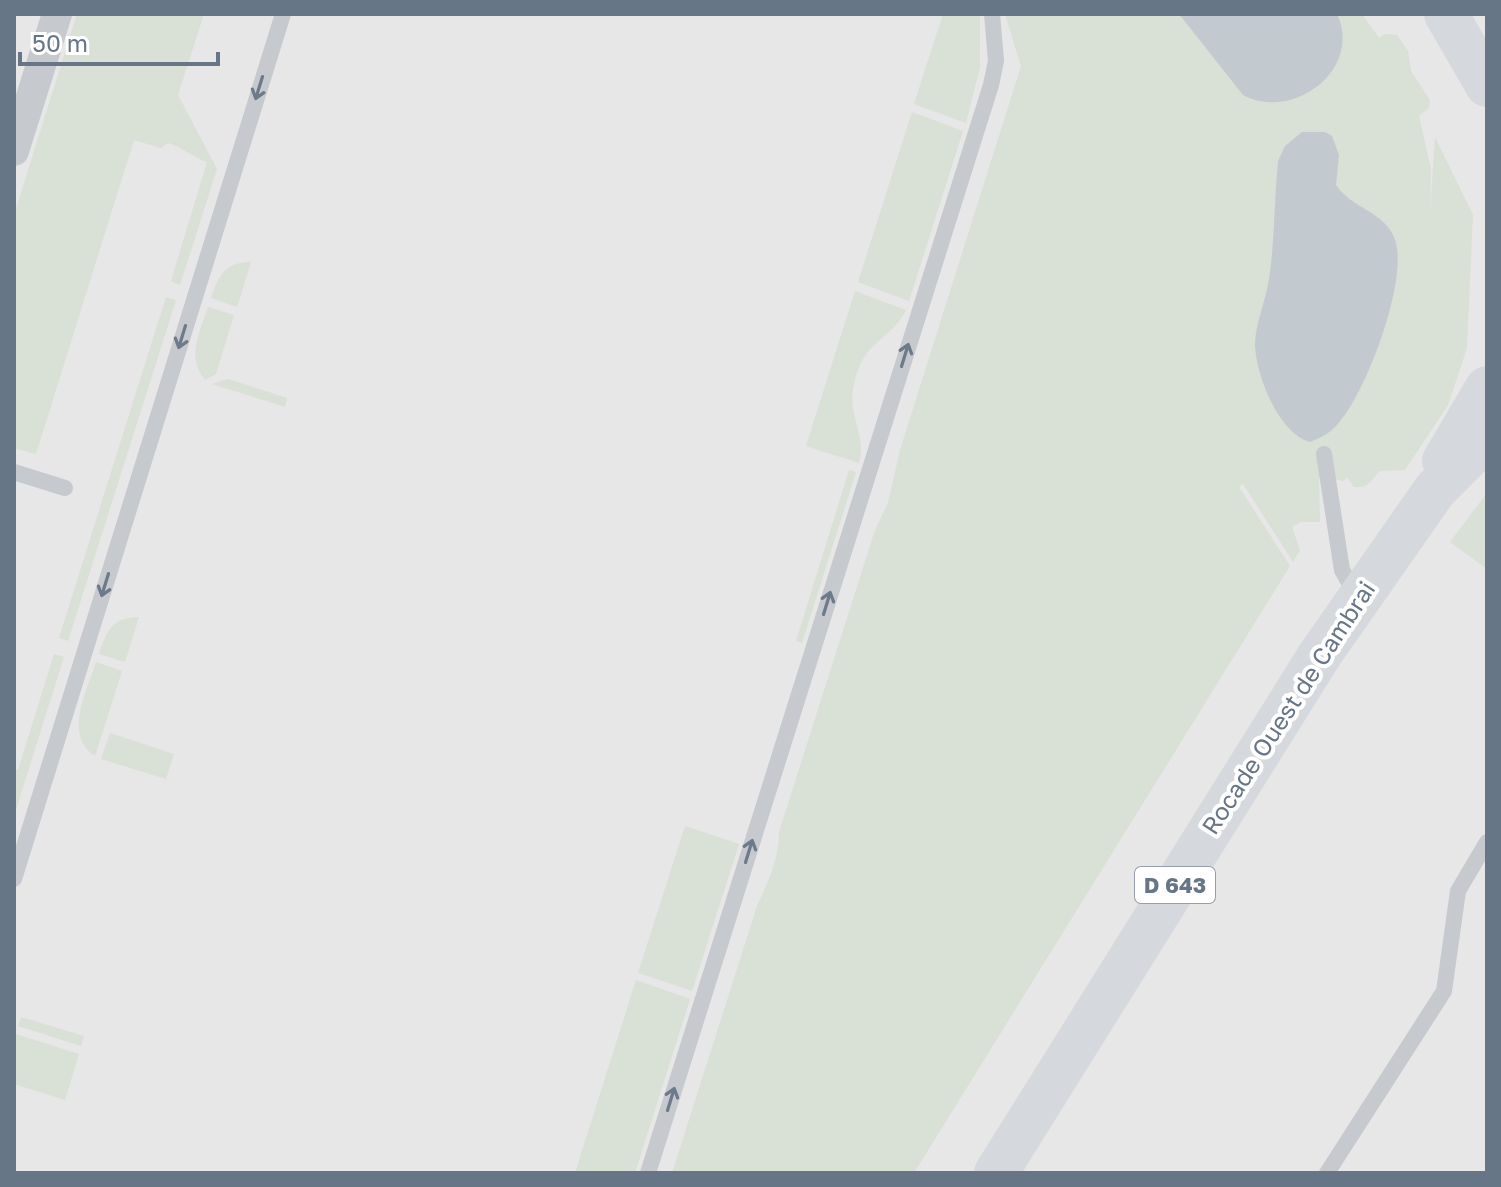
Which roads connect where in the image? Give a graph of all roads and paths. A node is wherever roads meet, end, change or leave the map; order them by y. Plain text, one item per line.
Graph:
1 (57, 14) edge
2 (283, 14) edge
3 (992, 14) edge
4 (1446, 14) edge
5 (1482, 14) edge
6 (1487, 20) edge
7 (1487, 85) edge
8 (14, 151) edge
9 (1487, 388) edge
10 (1487, 438) edge
11 (1324, 454) dead end
12 (14, 472) edge
13 (65, 488) dead end
14 (1435, 490) junction
15 (1358, 600) junction
16 (1487, 842) edge
17 (14, 879) edge
18 (648, 1173) edge
19 (996, 1173) edge
20 (1327, 1173) edge

1 - 8 street
2 -> 17 lane
18 -> 3 lane
4 - 7 main road
5 - 6 main road
9 - 14 main road, Rocade Ouest de Cambrai / D 643
10 - 14 main road, Rocade Ouest de Cambrai / D 643
11 - 15 lane
12 - 13 lane
14 - 15 main road, Rocade Ouest de Cambrai / D 643
15 - 19 main road, Rocade Ouest de Cambrai / D 643
16 - 20 lane

